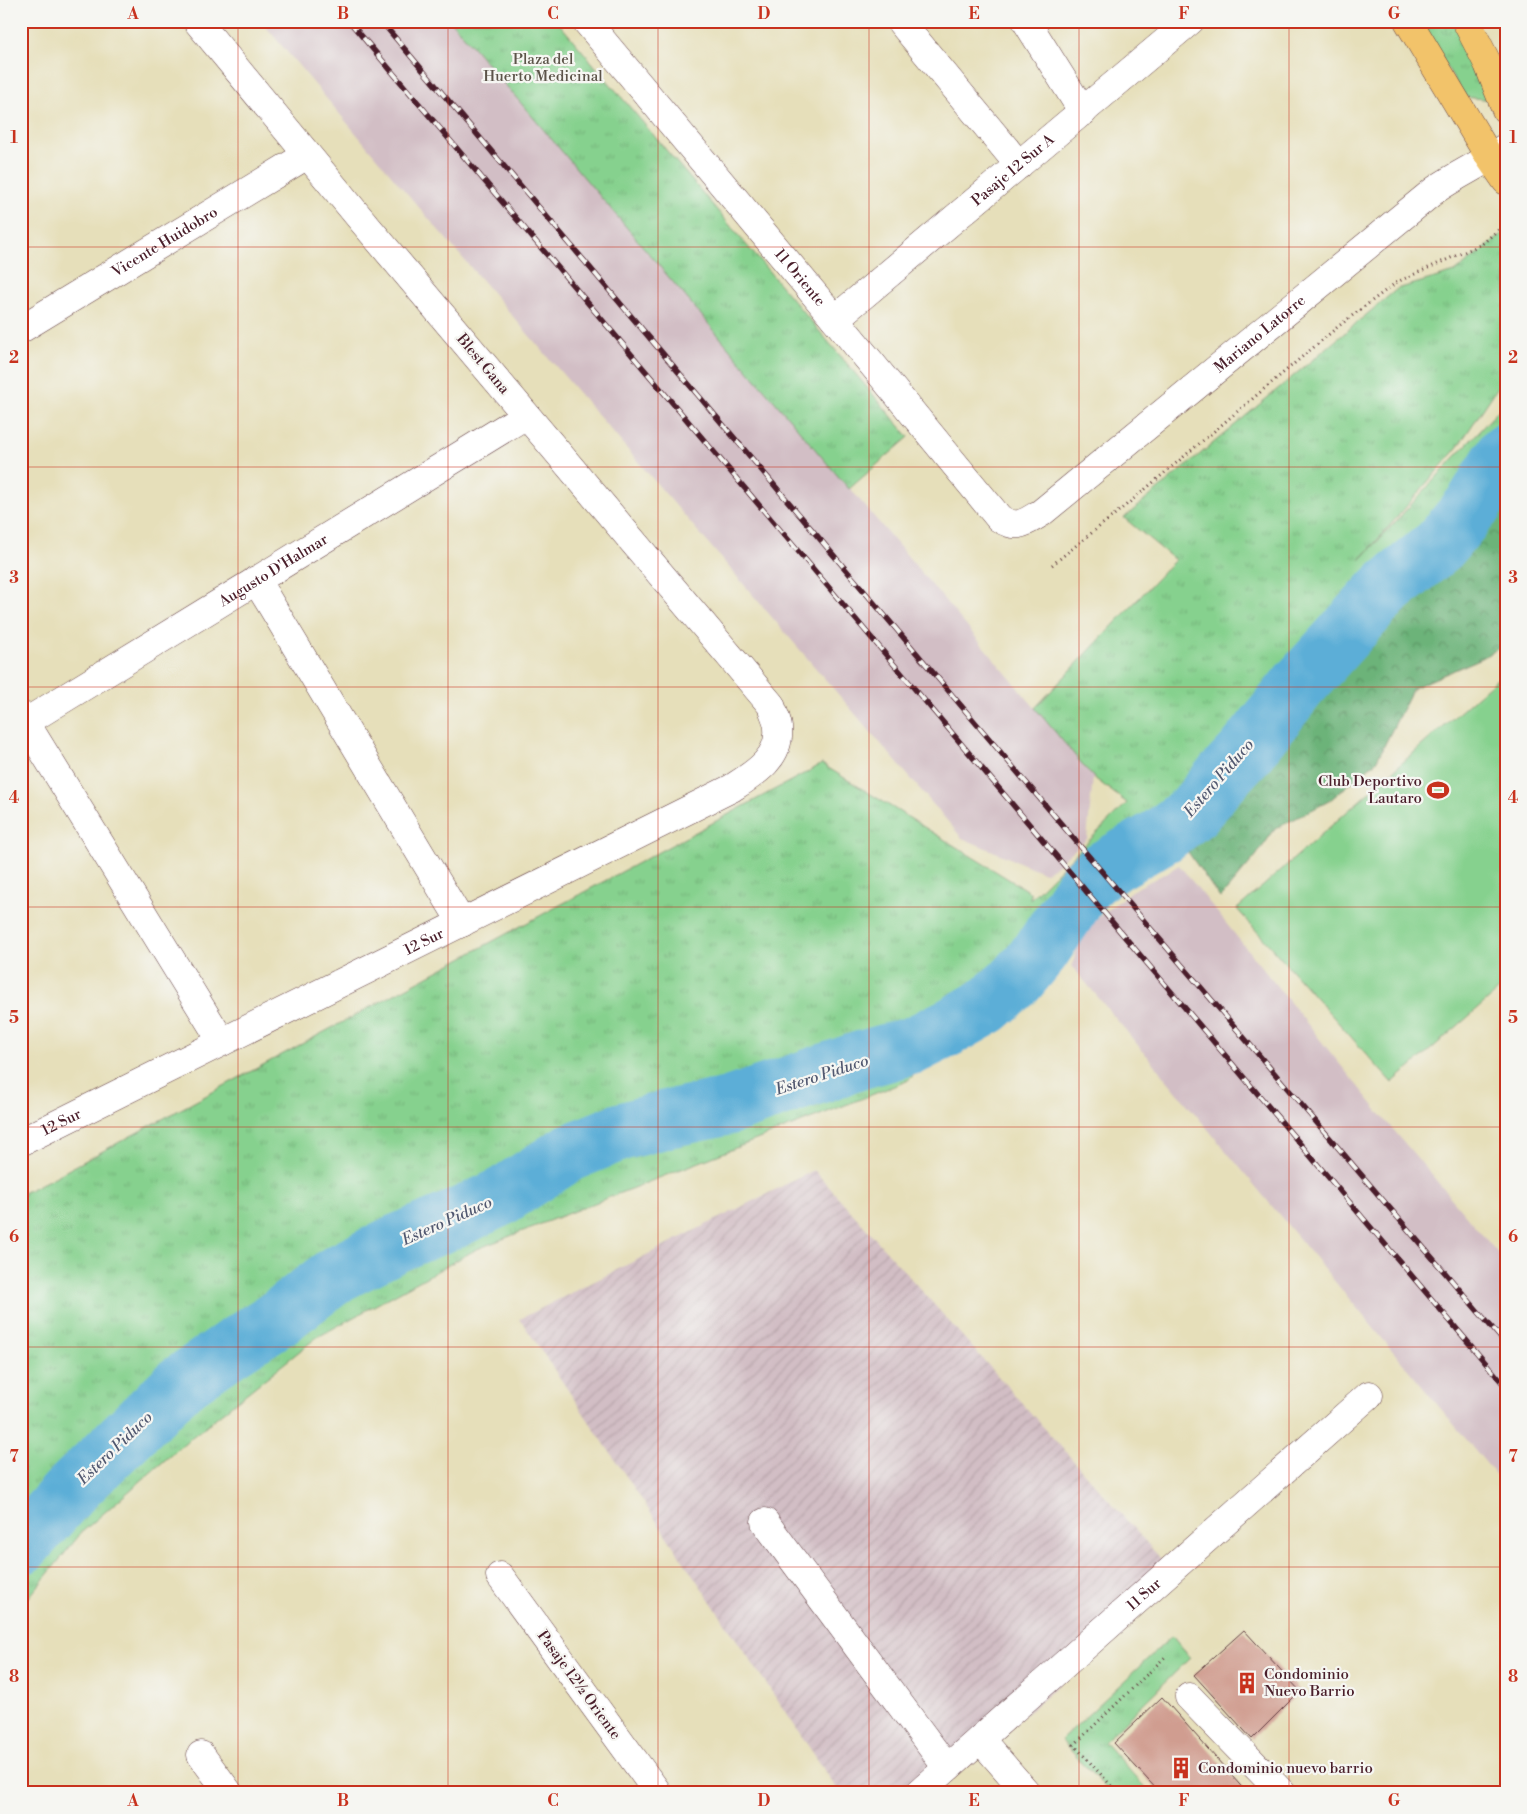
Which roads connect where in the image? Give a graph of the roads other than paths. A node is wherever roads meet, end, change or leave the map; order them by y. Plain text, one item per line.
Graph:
1 (197, 21) edge
2 (586, 21) edge
3 (900, 21) edge
4 (1026, 21) edge
5 (1190, 21) edge
6 (1408, 21) edge
7 (1466, 21) edge
8 (1506, 110) edge
9 (1083, 112) junction
10 (1498, 152) edge
11 (307, 155) junction
12 (1019, 165) junction
13 (1506, 180) edge
14 (836, 319) junction
15 (21, 329) edge
16 (526, 415) junction
17 (1017, 525) joint
18 (256, 580) junction
19 (771, 705) joint
20 (23, 721) edge
21 (462, 922) junction
22 (222, 1042) junction
23 (21, 1142) edge
24 (1369, 1395) dead end
25 (765, 1522) dead end
26 (500, 1576) dead end
27 (1190, 1697) dead end
28 (980, 1739) junction
29 (202, 1755) dead end
30 (947, 1768) junction
31 (229, 1793) edge
32 (658, 1793) edge
33 (919, 1793) edge
34 (1027, 1793) edge
35 (1282, 1793) edge

1 - 11 street, Blest Gana
2 - 14 street, 11 Oriente
3 - 12 street
4 - 9 street
5 - 9 street, Pasaje 12 Sur A
6 - 10 main road
7 - 8 main road
9 - 12 street, Pasaje 12 Sur A
10 - 13 main road
10 - 17 street, Mariano Latorre
11 - 15 street, Vicente Huidobro
11 - 16 street, Blest Gana
12 - 14 street, Pasaje 12 Sur A
14 - 17 street, 11 Oriente
16 - 18 street, Augusto D'Halmar
16 - 19 street, Blest Gana
18 - 20 street, Augusto D'Halmar
18 - 21 street
19 - 21 street, 12 Sur
20 - 22 street
21 - 22 street, 12 Sur
22 - 23 street, 12 Sur
24 - 28 street, 11 Sur
25 - 30 street
26 - 32 street, Pasaje 12½ Oriente
27 - 35 street
28 - 30 street, 11 Sur
28 - 34 street
29 - 31 street
30 - 33 street, 11 Sur

